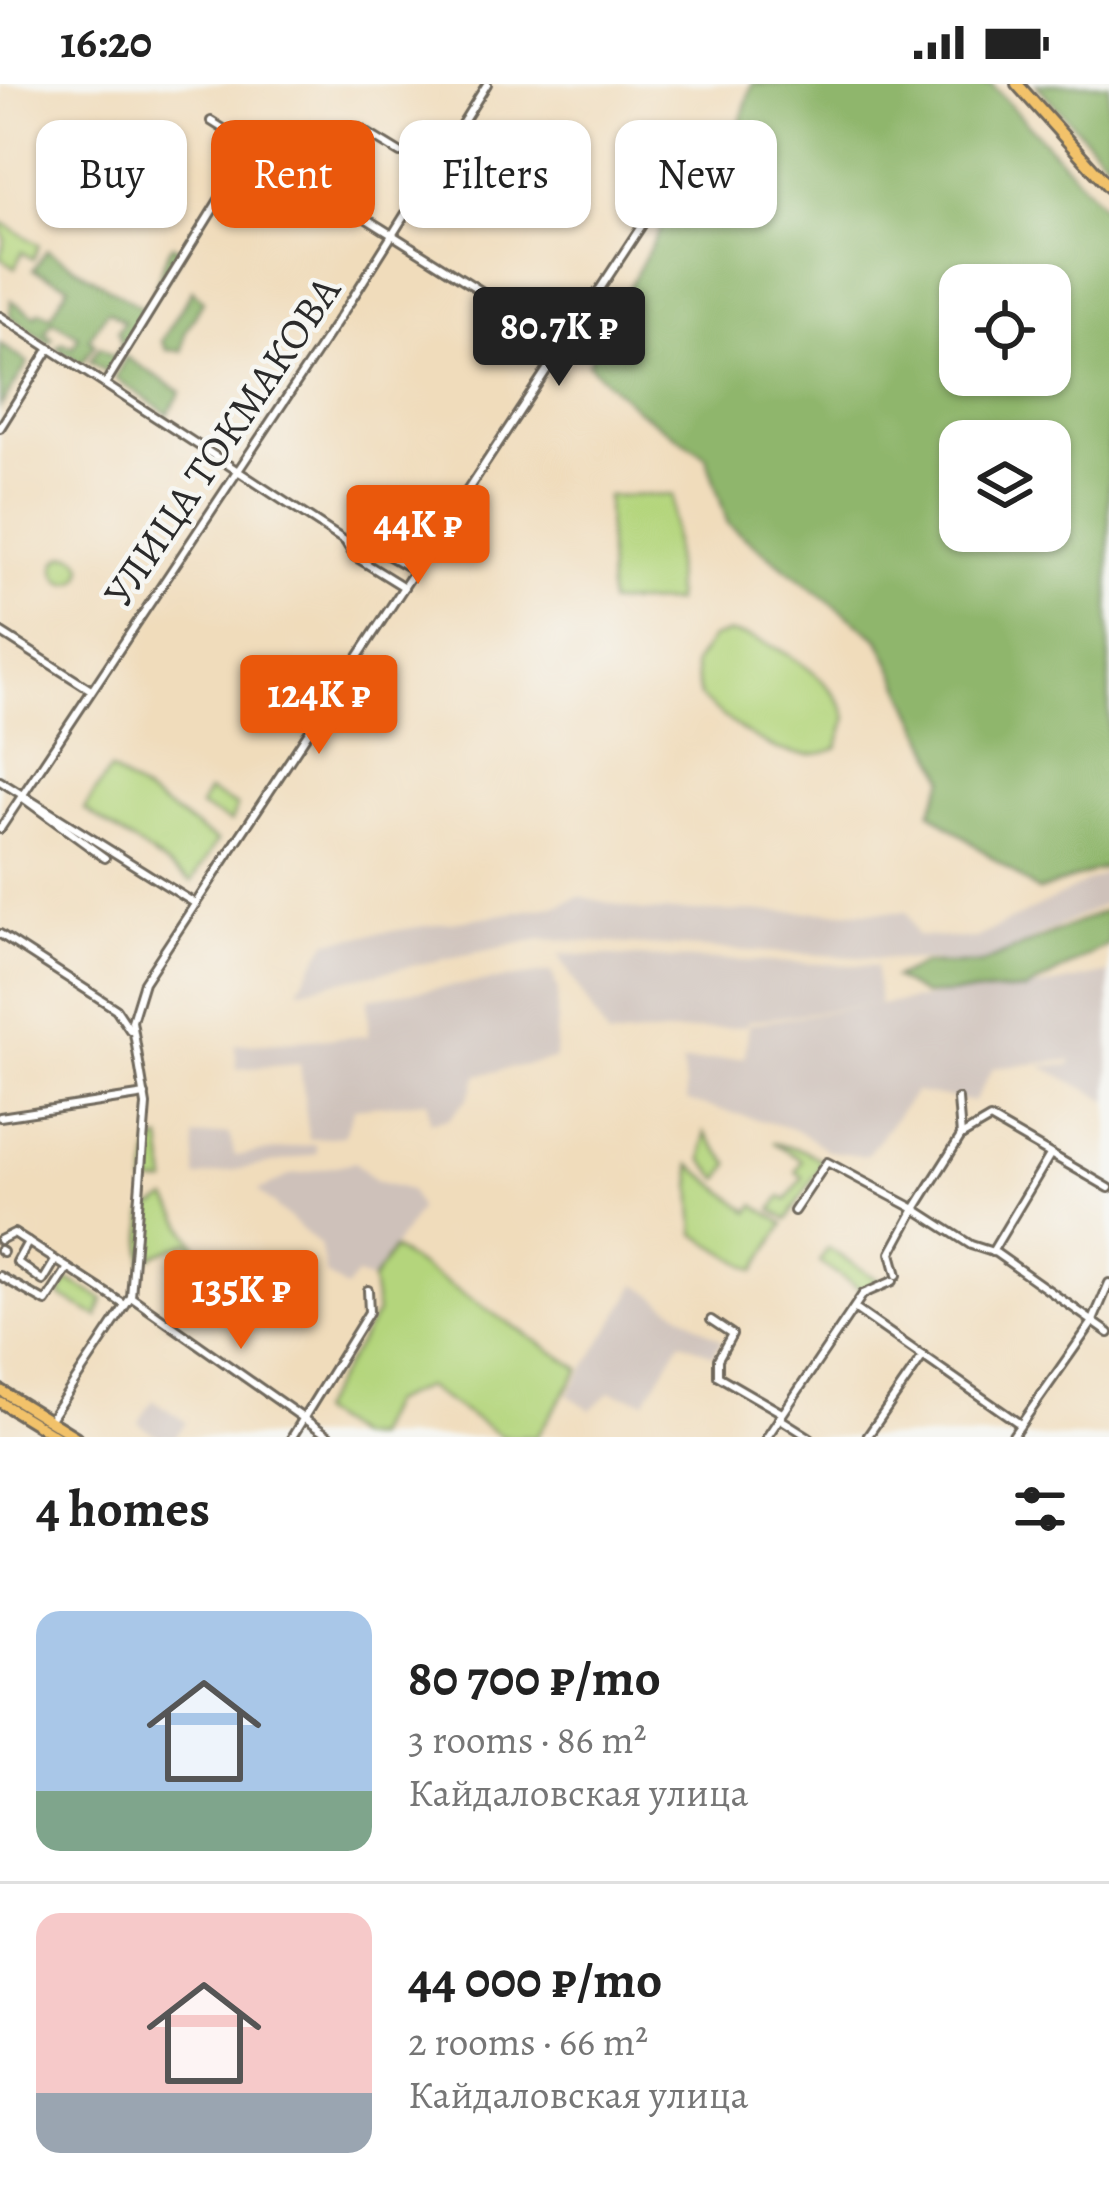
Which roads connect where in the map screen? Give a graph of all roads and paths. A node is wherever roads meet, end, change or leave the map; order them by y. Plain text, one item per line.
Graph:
1 (487, 84) edge
2 (1017, 84) edge
3 (1109, 187) edge
4 (211, 213) edge
5 (375, 228) edge
6 (640, 228) edge
7 (391, 238) junction
8 (0, 316) edge
9 (564, 343) junction
10 (50, 348) junction
11 (105, 384) junction
12 (0, 428) edge
13 (237, 470) junction
14 (346, 541) junction
15 (398, 560) junction
16 (414, 570) junction
17 (386, 579) junction
18 (404, 587) junction
19 (0, 632) edge
20 (91, 690) junction
21 (0, 781) edge
22 (22, 795) junction
23 (0, 829) edge
24 (105, 858) dead end
25 (196, 904) junction
26 (0, 934) edge
27 (134, 1039) junction
28 (146, 1096) junction
29 (958, 1099) dead end
30 (0, 1117) edge
31 (961, 1136) junction
32 (1050, 1154) junction
33 (1109, 1188) edge
34 (915, 1209) junction
35 (794, 1211) dead end
36 (0, 1240) edge
37 (28, 1242) junction
38 (992, 1252) junction
39 (55, 1260) junction
40 (68, 1268) junction
41 (0, 1276) edge
42 (1109, 1283) edge
43 (368, 1290) dead end
44 (131, 1297) junction
45 (125, 1305) junction
46 (854, 1307) junction
47 (711, 1320) dead end
48 (1092, 1323) junction
49 (1109, 1333) edge
50 (923, 1356) junction
51 (0, 1390) edge
52 (0, 1402) edge
53 (780, 1415) junction
54 (303, 1420) junction
55 (1020, 1424) junction
56 (44, 1429) edge
57 (57, 1437) edge
58 (76, 1437) edge
59 (292, 1437) edge
60 (330, 1437) edge
61 (767, 1437) edge
62 (809, 1437) edge
63 (867, 1437) edge
64 (1012, 1437) edge

1 - 7 street, УЛИЦА ТОКМАКОВА
2 - 3 highway
4 - 11 street
5 - 7 street
6 - 9 street
7 - 9 street
7 - 13 street, УЛИЦА ТОКМАКОВА
8 - 10 street
9 - 16 street
10 - 11 street
10 - 12 street
11 - 13 street
13 - 14 street
13 - 20 street, УЛИЦА ТОКМАКОВА
14 - 15 street
14 - 17 street
15 - 16 street
15 - 17 street
15 - 17 street
16 - 18 street
17 - 18 street
18 - 25 street
19 - 20 street
20 - 22 street, УЛИЦА ТОКМАКОВА
21 - 22 street
22 - 23 street, УЛИЦА ТОКМАКОВА
22 - 24 street
22 - 25 street
25 - 27 street
26 - 27 street
27 - 28 street
28 - 30 street
28 - 44 street
29 - 31 street
31 - 32 street
31 - 34 street
32 - 33 street
32 - 38 street
34 - 35 street
34 - 38 street
34 - 46 street
36 - 37 street
37 - 39 street
37 - 39 street
38 - 48 street
39 - 40 street
40 - 41 street
40 - 45 street
42 - 48 street
43 - 54 street
44 - 45 street
44 - 54 street
45 - 56 street
46 - 50 street
46 - 53 street
47 - 53 street
48 - 49 street
48 - 55 street
50 - 55 street
50 - 63 street
51 - 56 main road
52 - 56 main road
53 - 61 street
53 - 62 street
54 - 59 street
54 - 60 street
55 - 64 street
56 - 57 main road
56 - 58 main road

